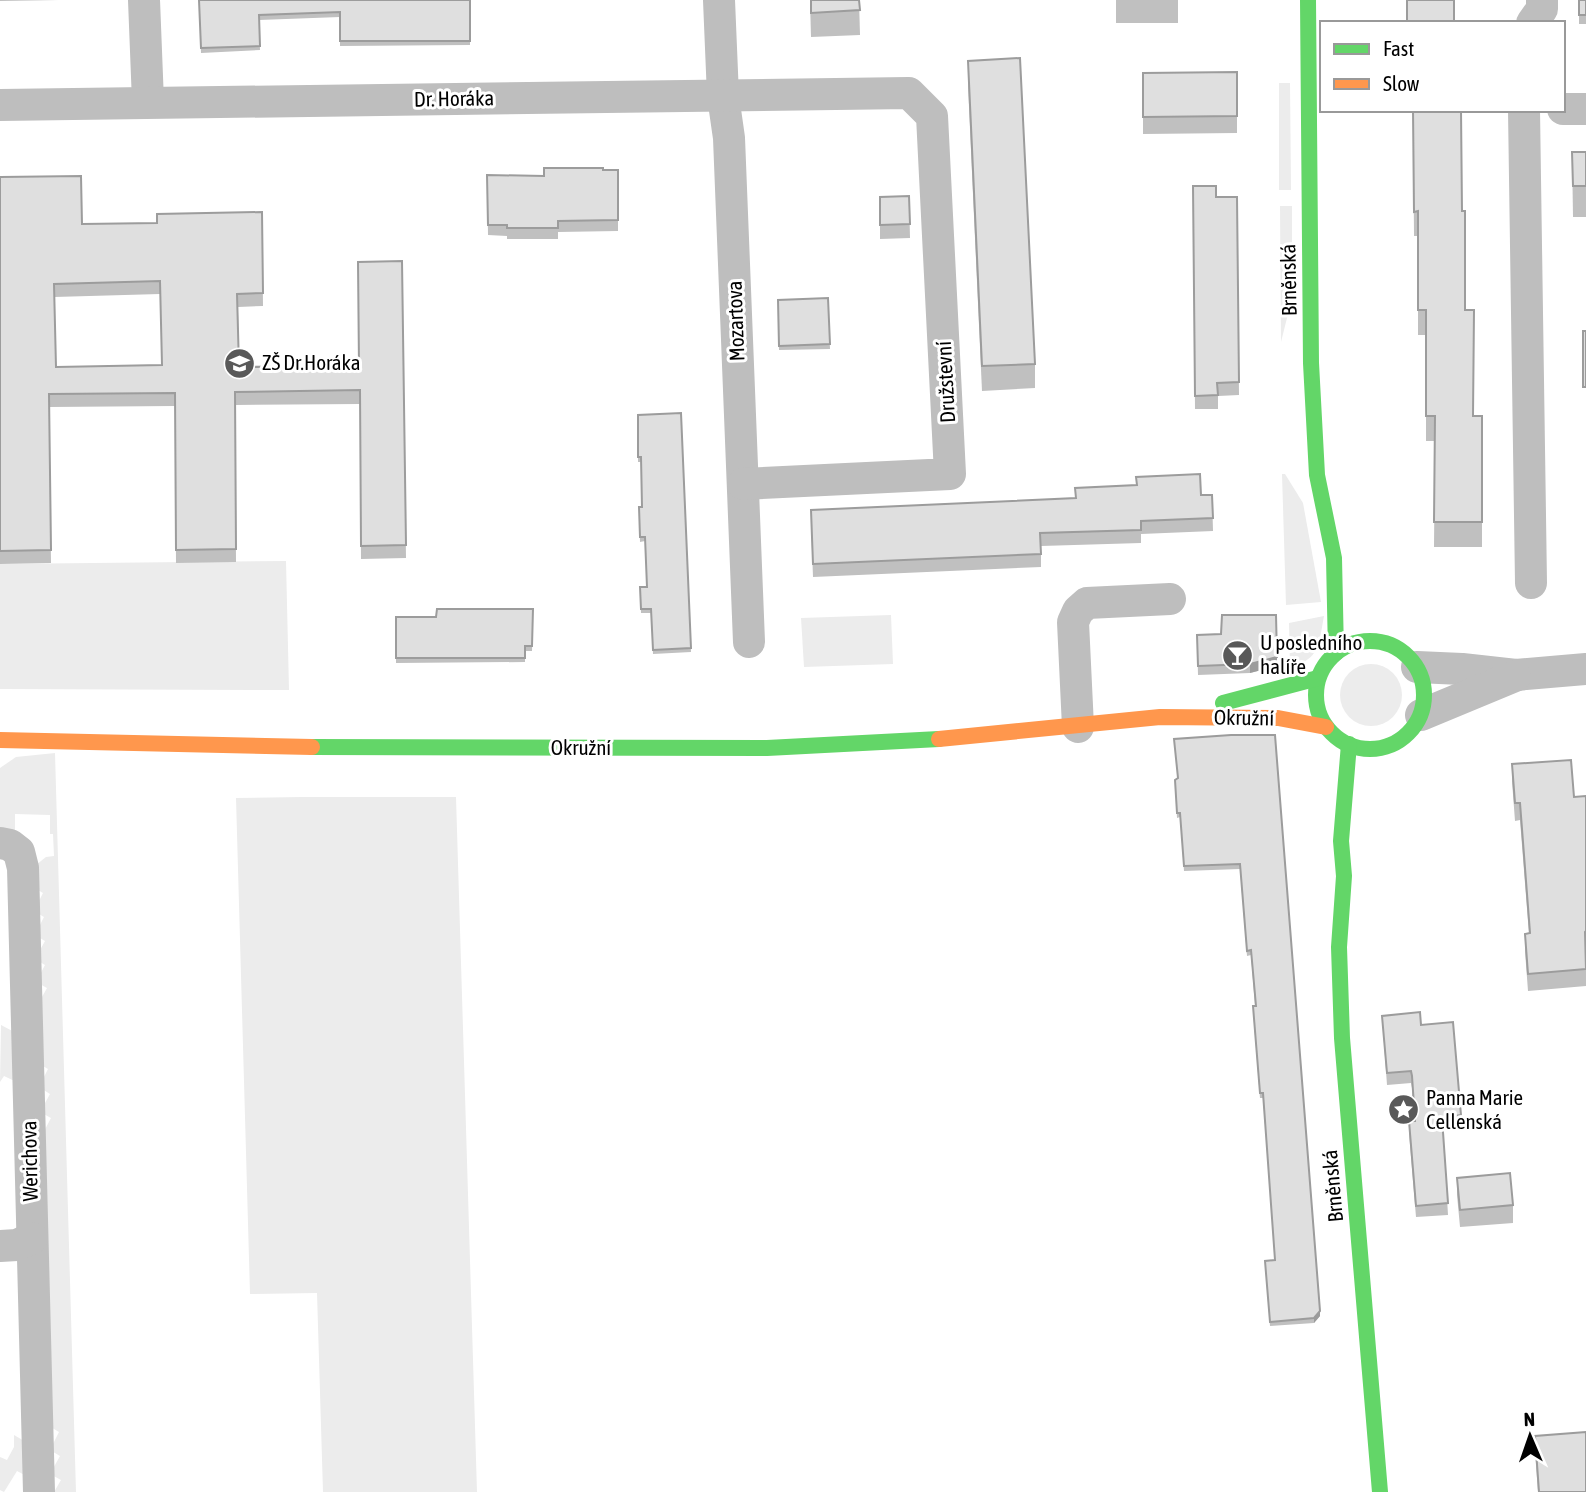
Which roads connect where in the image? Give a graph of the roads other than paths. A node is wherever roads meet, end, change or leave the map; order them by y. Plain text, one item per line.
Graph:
1 (144, 0) edge
2 (719, 0) edge
3 (1308, 0) edge
4 (1542, 0) edge
5 (1533, 21) edge
6 (909, 93) joint
7 (723, 96) junction
8 (148, 102) junction
9 (0, 105) edge
10 (1586, 109) edge
11 (1565, 110) edge
12 (1524, 112) edge
13 (743, 484) junction
14 (1334, 558) junction
15 (1531, 583) dead end
16 (1351, 590) dead end
17 (1170, 599) dead end
18 (1368, 621) dead end
19 (1380, 641) junction
20 (749, 642) dead end
21 (1336, 653) junction
22 (1417, 667) junction
23 (1586, 670) edge
24 (1516, 675) junction
25 (1318, 678) junction
26 (1421, 715) junction
27 (1160, 718) junction
28 (1078, 727) junction
29 (1326, 727) junction
30 (0, 740) edge
31 (1349, 744) junction
32 (1377, 749) junction
33 (1373, 770) dead end
34 (1359, 837) dead end
35 (0, 843) edge
36 (1344, 876) junction
37 (32, 1238) junction
38 (0, 1246) edge
39 (40, 1492) edge
40 (1380, 1492) edge

1 - 8 street
2 - 7 street, Mozartova
3 - 14 main road, Brněnská
4 - 5 street
6 - 7 street, Dr. Horáka
6 - 13 street, Družstevní
7 - 8 street, Dr. Horáka
7 - 13 street, Mozartova
8 - 9 street, Dr. Horáka
10 - 11 street
12 - 15 street
13 - 20 street, Mozartova
14 - 16 main road, Brněnská
14 - 21 main road, Brněnská
17 - 28 street
18 - 19 main road
19 - 21 main road
19 - 22 main road
21 - 25 main road
22 - 24 street
22 - 26 main road
23 - 24 street
24 - 26 street
25 - 27 main road, Okružní
25 - 29 main road
26 - 32 main road
27 - 28 main road, Okružní
27 - 29 main road, Okružní
28 - 30 main road, Okružní
29 - 31 main road
31 - 32 main road
31 - 36 main road, Brněnská
32 - 33 main road
34 - 36 main road, Brněnská
35 - 37 street, Werichova
36 - 40 main road, Brněnská
37 - 38 street
37 - 39 street, Werichova

